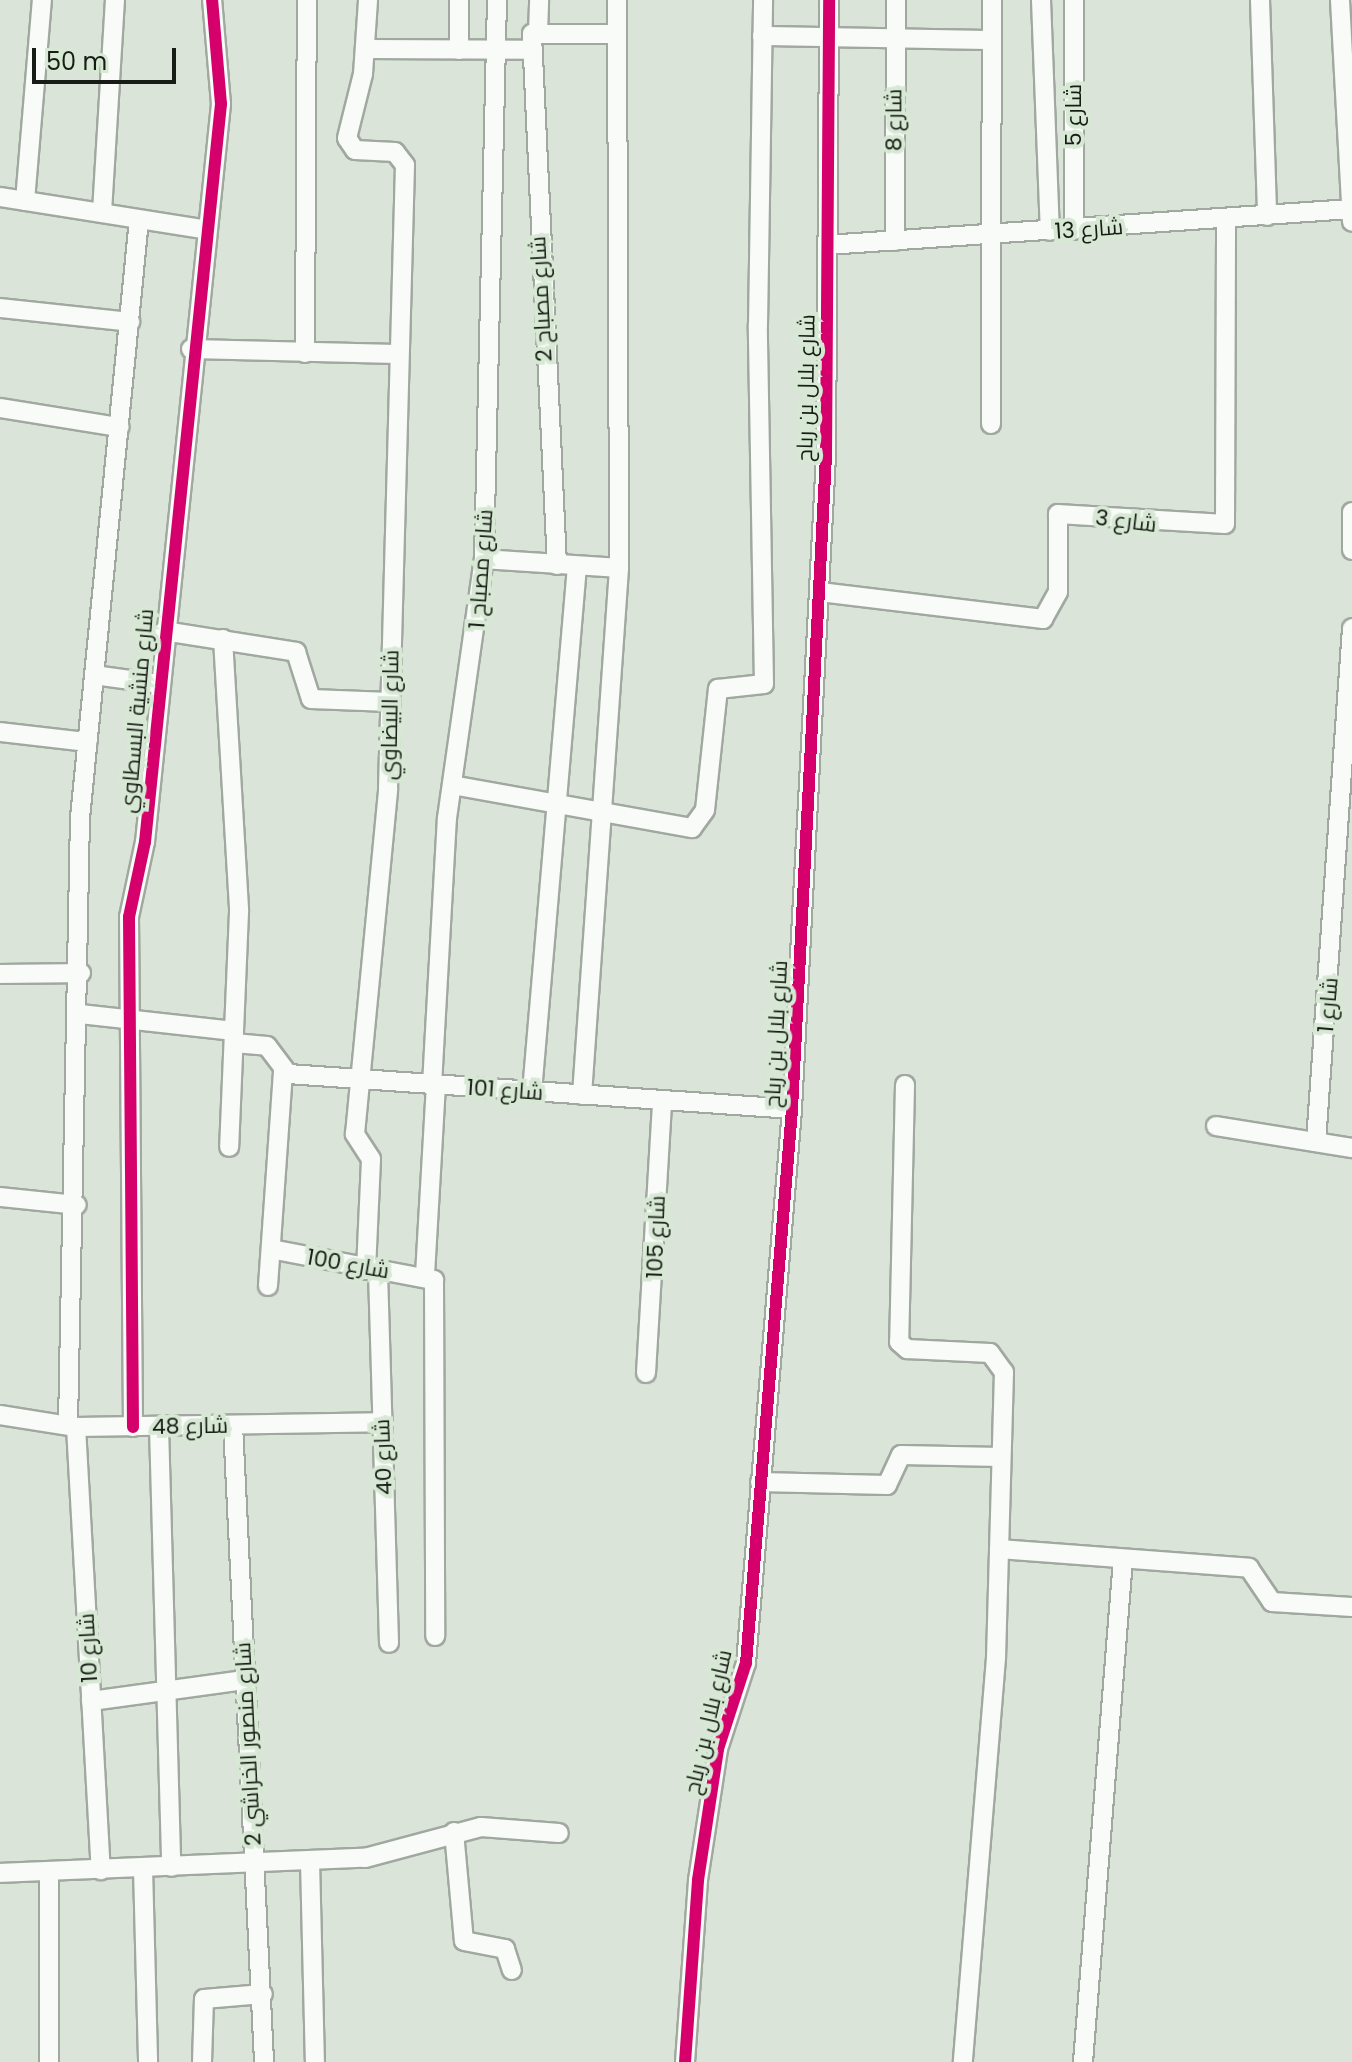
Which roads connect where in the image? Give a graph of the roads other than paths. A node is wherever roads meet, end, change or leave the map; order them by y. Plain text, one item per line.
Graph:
1 (42, 0) edge
2 (115, 0) edge
3 (212, 0) edge
4 (307, 0) edge
5 (368, 0) edge
6 (459, 0) edge
7 (497, 0) edge
8 (539, 0) edge
9 (617, 0) edge
10 (763, 0) edge
11 (829, 0) edge
12 (896, 0) edge
13 (992, 0) edge
14 (1041, 0) edge
15 (1074, 0) edge
16 (1260, 0) edge
17 (1340, 0) edge
18 (616, 34) junction
19 (762, 36) junction
20 (828, 37) junction
21 (534, 39) junction
22 (894, 39) junction
23 (992, 40) junction
24 (367, 49) junction
25 (459, 50) junction
26 (496, 50) junction
27 (0, 197) edge
28 (25, 201) junction
29 (102, 212) junction
30 (1267, 216) junction
31 (1351, 216) edge
32 (1226, 219) junction
33 (139, 220) junction
34 (203, 229) junction
35 (1074, 230) junction
36 (1050, 231) junction
37 (991, 235) junction
38 (895, 241) junction
39 (827, 245) junction
40 (0, 308) edge
41 (130, 322) junction
42 (191, 349) junction
43 (305, 353) junction
44 (398, 354) junction
45 (0, 408) edge
46 (991, 424) dead end
47 (119, 427) junction
48 (1352, 512) edge
49 (1352, 550) edge
50 (484, 559) junction
51 (557, 565) junction
52 (577, 566) junction
53 (619, 568) junction
54 (820, 592) junction
55 (1352, 628) edge
56 (164, 631) junction
57 (223, 639) junction
58 (94, 675) junction
59 (160, 684) junction
60 (390, 702) junction
61 (0, 732) edge
62 (87, 742) junction
63 (452, 785) junction
64 (557, 807) junction
65 (604, 817) junction
66 (1346, 853) edge
67 (81, 973) junction
68 (0, 974) edge
69 (80, 1014) junction
70 (128, 1019) junction
71 (234, 1037) junction
72 (283, 1072) junction
73 (360, 1080) junction
74 (434, 1085) junction
75 (905, 1085) dead end
76 (532, 1092) junction
77 (582, 1095) junction
78 (662, 1100) junction
79 (792, 1109) junction
80 (1216, 1126) dead end
81 (1316, 1142) junction
82 (229, 1147) dead end
83 (1352, 1148) edge
84 (0, 1197) edge
85 (77, 1205) junction
86 (271, 1249) junction
87 (372, 1271) junction
88 (425, 1275) junction
89 (268, 1286) dead end
90 (646, 1373) dead end
91 (0, 1415) edge
92 (382, 1422) junction
93 (233, 1425) junction
94 (72, 1426) junction
95 (133, 1427) junction
96 (159, 1427) junction
97 (1001, 1457) junction
98 (760, 1482) junction
99 (999, 1549) junction
100 (1123, 1559) junction
101 (1352, 1607) edge
102 (435, 1636) dead end
103 (389, 1643) dead end
104 (245, 1680) junction
105 (167, 1690) junction
106 (91, 1701) junction
107 (454, 1832) junction
108 (559, 1833) dead end
109 (310, 1861) junction
110 (254, 1863) junction
111 (171, 1867) junction
112 (143, 1868) junction
113 (101, 1870) junction
114 (49, 1872) junction
115 (0, 1873) edge
116 (512, 1970) dead end
117 (263, 1994) junction
118 (49, 2062) edge
119 (148, 2062) edge
120 (202, 2062) edge
121 (264, 2062) edge
122 (315, 2062) edge
123 (685, 2062) edge
124 (963, 2062) edge
125 (1083, 2062) edge

1 - 28 street
2 - 29 street
3 - 34 street, شارع منشية البسطاوي
4 - 43 street
5 - 24 street
6 - 25 street
7 - 26 street, شارع مصباح 1
8 - 21 street, شارع مصباح 2
9 - 18 street
10 - 19 street
11 - 20 street, شارع بلال بن رباح
12 - 22 street, شارع 8
13 - 23 street
14 - 36 street
15 - 35 street, شارع 5
16 - 30 street
17 - 31 street
18 - 21 street
18 - 53 street
19 - 20 street
19 - 65 street
20 - 22 street
20 - 39 street, شارع بلال بن رباح
21 - 26 street
21 - 51 street, شارع مصباح 2
22 - 23 street
22 - 38 street, شارع 8
23 - 37 street
24 - 25 street
24 - 44 street, شارع البيضاوي
25 - 26 street
26 - 50 street, شارع مصباح 1
27 - 28 street
28 - 29 street
29 - 33 street
30 - 31 street, شارع 13
30 - 32 street, شارع 13
32 - 35 street, شارع 13
32 - 54 street, شارع 3
33 - 34 street
33 - 41 street, شارع 10
34 - 42 street, شارع منشية البسطاوي
35 - 36 street, شارع 13
36 - 37 street, شارع 13
37 - 38 street, شارع 13
37 - 46 street
38 - 39 street, شارع 13
39 - 54 street, شارع بلال بن رباح
40 - 41 street
41 - 47 street, شارع 10
42 - 43 street
42 - 56 street, شارع منشية البسطاوي
43 - 44 street
44 - 60 street, شارع البيضاوي
45 - 47 street
47 - 58 street, شارع 10
48 - 49 street
50 - 51 street
50 - 63 street, شارع مصباح 1
51 - 52 street
52 - 53 street
52 - 64 street
53 - 65 street
54 - 79 street, شارع بلال بن رباح
55 - 66 street, شارع 1
56 - 57 street
56 - 59 street, شارع منشية البسطاوي
57 - 60 street
57 - 71 street
58 - 59 street
58 - 62 street, شارع 10
59 - 70 street, شارع منشية البسطاوي
60 - 73 street, شارع البيضاوي
61 - 62 street
62 - 67 street, شارع 10
63 - 64 street
63 - 74 street, شارع مصباح 1
64 - 65 street
64 - 76 street
65 - 77 street
66 - 81 street, شارع 1
67 - 68 street
67 - 69 street, شارع 10
69 - 70 street
69 - 85 street, شارع 10
70 - 71 street
70 - 95 street, شارع منشية البسطاوي
71 - 72 street
71 - 82 street
72 - 73 street, شارع 101
72 - 86 street
73 - 74 street, شارع 101
73 - 87 street, شارع البيضاوي
74 - 76 street, شارع 101
74 - 88 street, شارع مصباح 1
75 - 97 street
76 - 77 street, شارع 101
77 - 78 street, شارع 101
78 - 79 street, شارع 101
78 - 90 street, شارع 105
79 - 98 street, شارع بلال بن رباح
80 - 81 street
81 - 83 street
84 - 85 street
85 - 94 street, شارع 10
86 - 87 street, شارع 100
86 - 89 street
87 - 88 street, شارع 100
87 - 92 street, شارع 40
88 - 102 street, شارع مصباح 1
91 - 94 street, شارع 48
92 - 93 street, شارع 48
92 - 103 street, شارع 40
93 - 96 street, شارع 48
93 - 104 street, شارع منصور الخراشي 2
94 - 95 street, شارع 48
94 - 106 street, شارع 10
95 - 96 street, شارع 48
96 - 105 street
97 - 98 street
97 - 99 street
98 - 123 street, شارع بلال بن رباح
99 - 100 street
99 - 124 street
100 - 101 street
100 - 125 street
104 - 105 street
104 - 110 street, شارع منصور الخراشي 2
105 - 106 street
105 - 111 street
106 - 113 street, شارع 10
107 - 108 street
107 - 109 street
107 - 116 street
109 - 110 street
109 - 122 street
110 - 111 street
110 - 117 street, شارع منصور الخراشي 2
111 - 112 street
112 - 113 street
112 - 119 street
113 - 114 street
114 - 115 street
114 - 118 street
117 - 120 street
117 - 121 street, شارع منصور الخراشي 2

